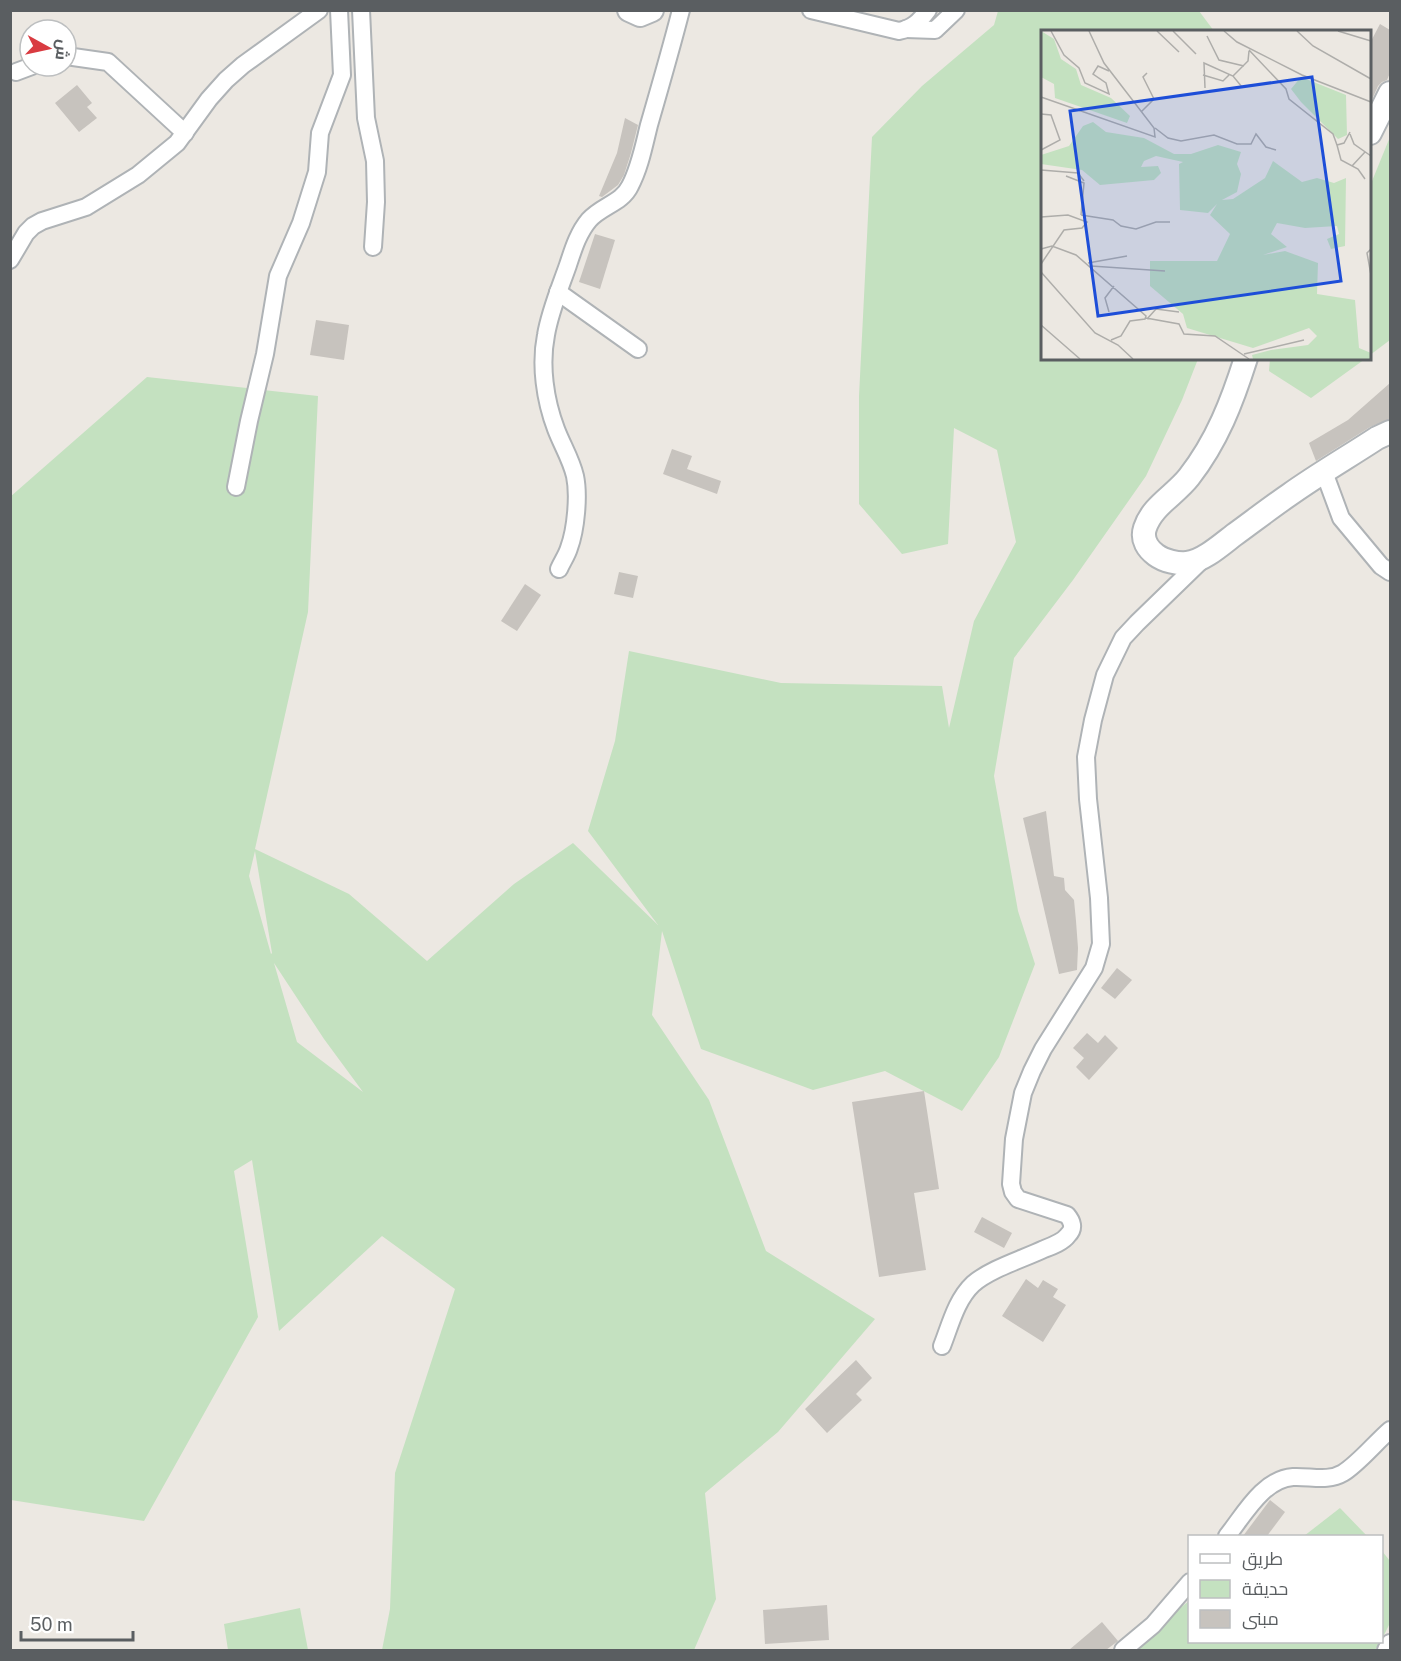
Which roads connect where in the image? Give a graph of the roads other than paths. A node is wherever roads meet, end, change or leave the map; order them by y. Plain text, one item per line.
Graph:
1 (319, 10) edge
2 (339, 10) edge
3 (361, 10) edge
4 (629, 10) edge
5 (652, 10) edge
6 (681, 10) edge
7 (811, 10) edge
8 (928, 10) edge
9 (956, 10) edge
10 (906, 29) junction
11 (78, 58) edge
12 (1390, 93) edge
13 (1371, 131) edge
14 (185, 133) junction
15 (373, 247) dead end
16 (10, 260) edge
17 (558, 292) junction
18 (638, 349) dead end
19 (1245, 360) edge
20 (1390, 432) edge
21 (1324, 472) junction
22 (236, 488) dead end
23 (1209, 554) junction
24 (559, 569) dead end
25 (1390, 572) edge
26 (942, 1346) dead end
27 (1390, 1430) edge
28 (1228, 1535) edge
29 (1188, 1584) edge
30 (1390, 1643) edge
31 (1123, 1650) edge
32 (1386, 1650) edge

1 - 14 street
2 - 22 street
3 - 15 street
4 - 5 main road
6 - 17 street
7 - 10 street
8 - 10 street
9 - 10 street
11 - 14 street
12 - 13 main road
14 - 16 street
17 - 18 street
17 - 24 street
19 - 23 main road
20 - 21 main road
21 - 23 main road
21 - 25 street
23 - 26 street
27 - 28 street
29 - 31 street
30 - 32 street

